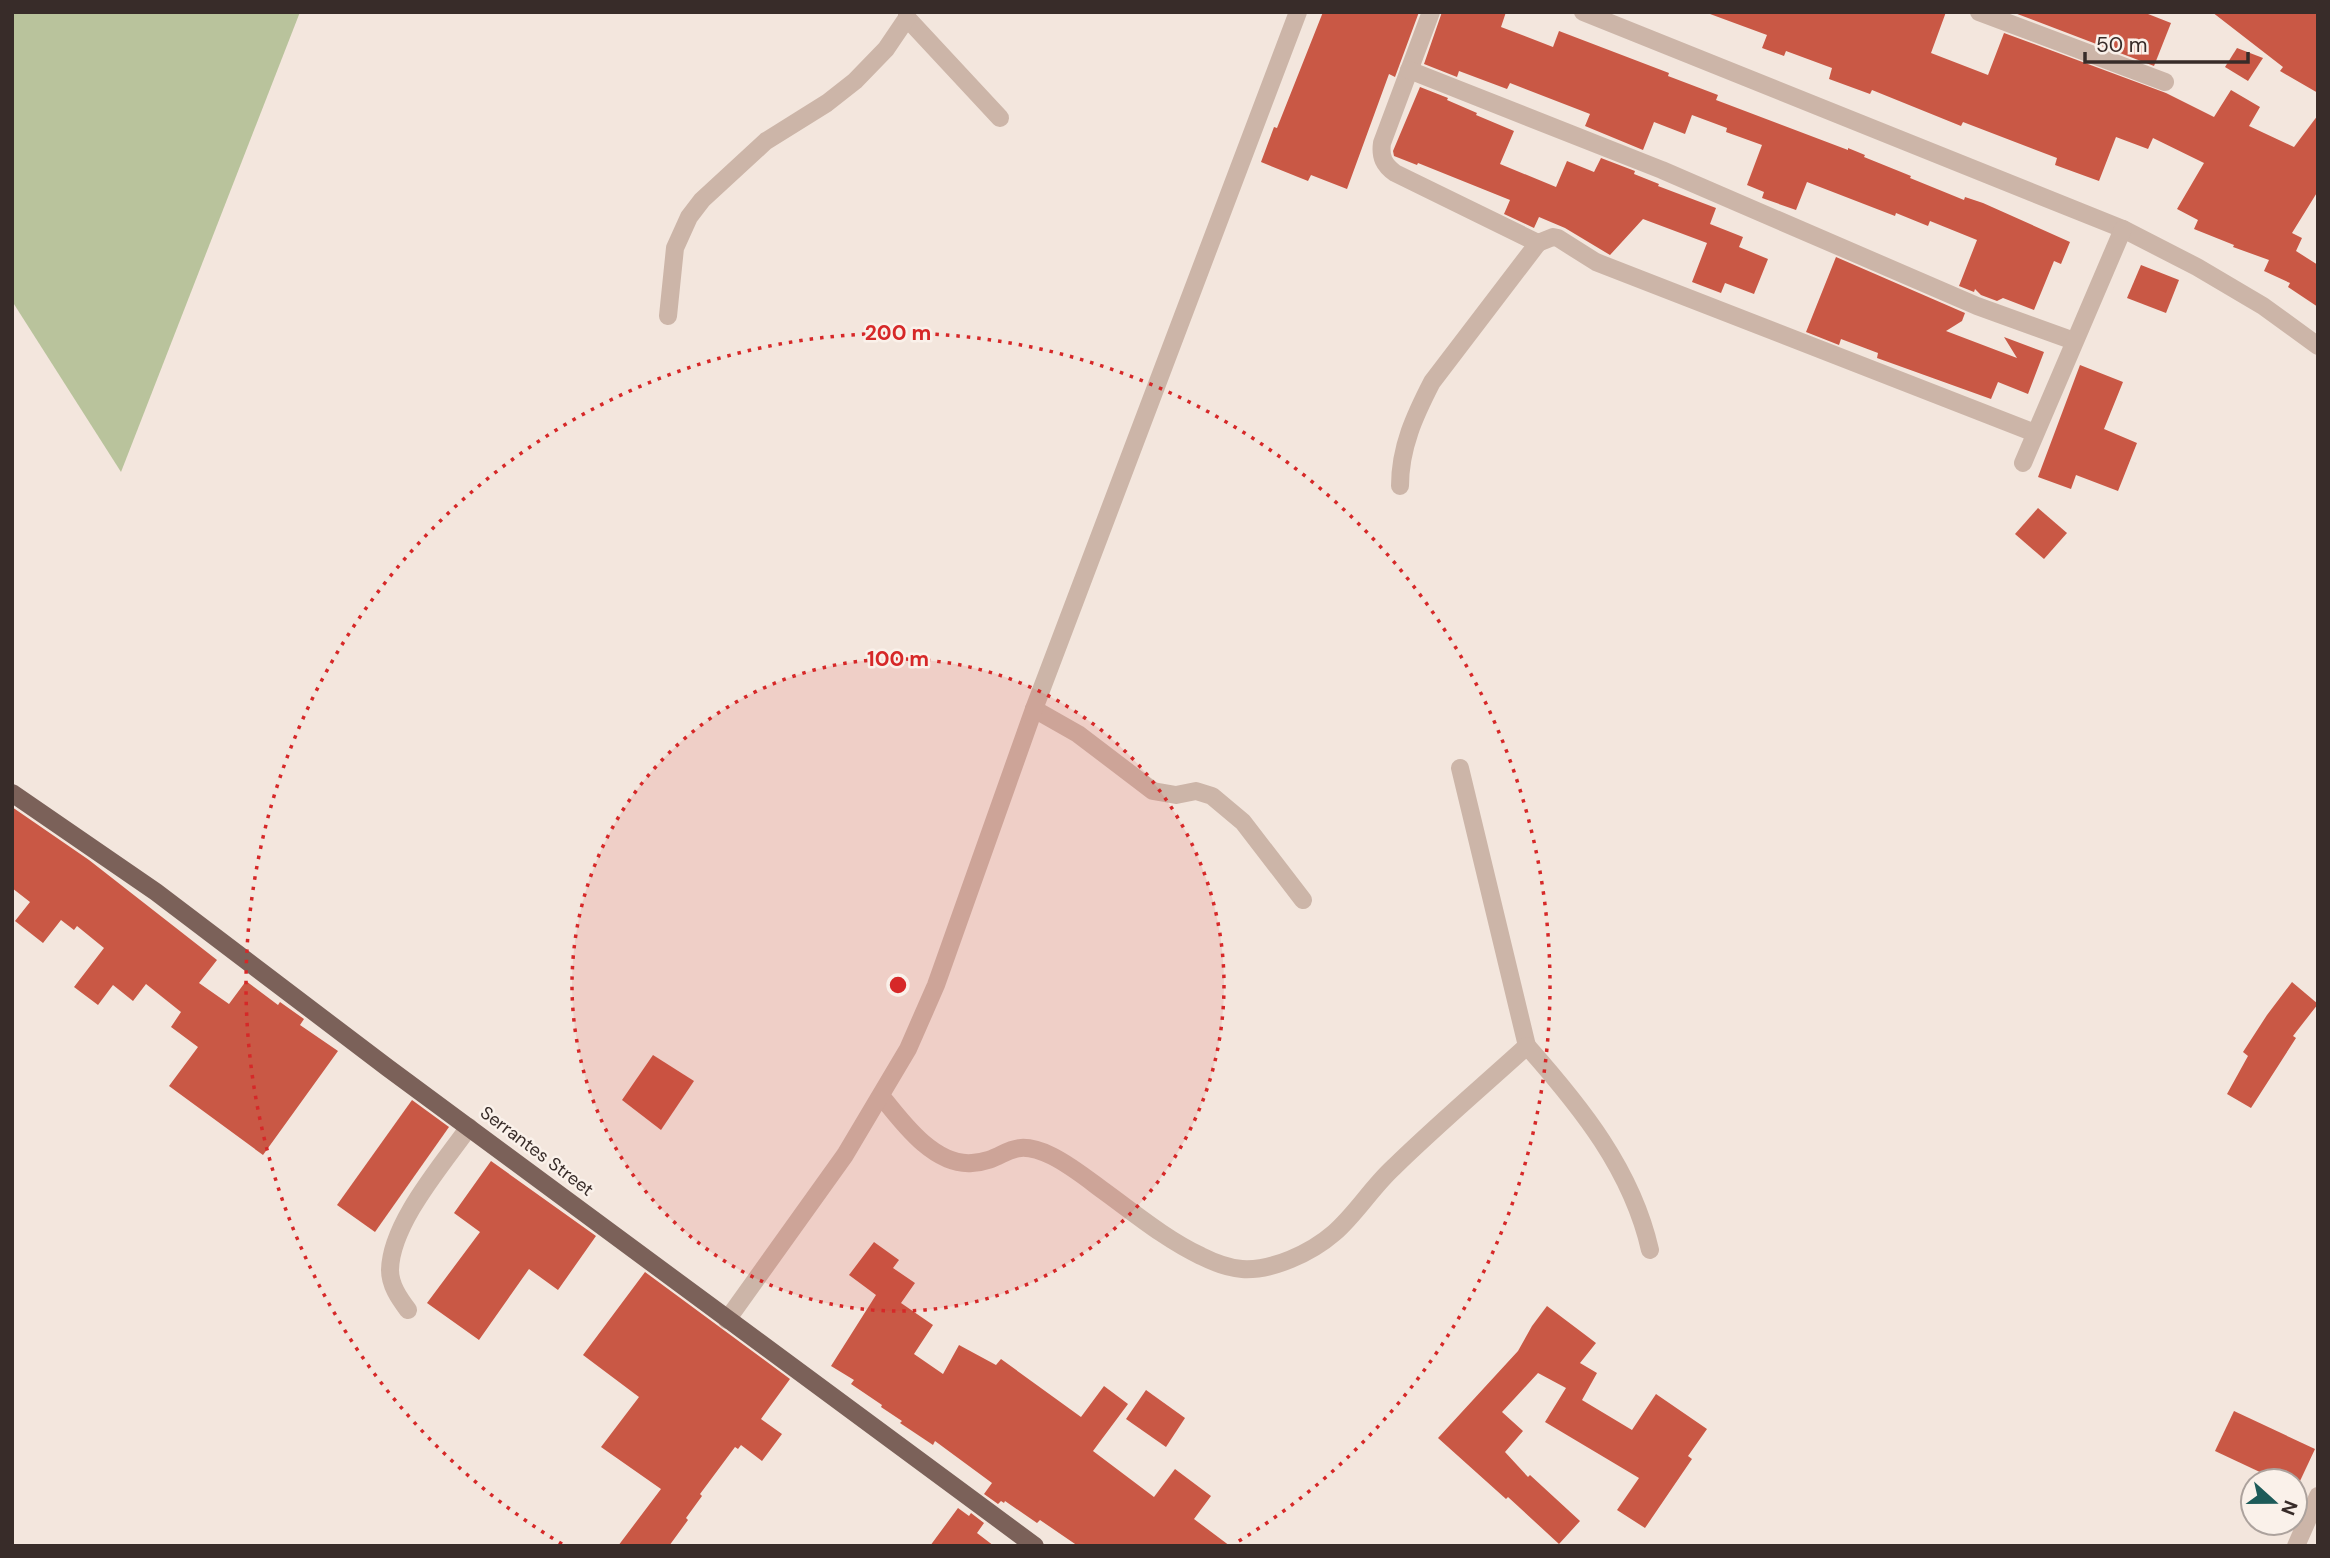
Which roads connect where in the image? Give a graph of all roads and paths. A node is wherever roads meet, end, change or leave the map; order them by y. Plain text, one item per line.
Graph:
1 (1298, 12) edge
2 (1431, 12) edge
3 (1583, 12) edge
4 (1979, 12) edge
5 (907, 15) edge
6 (1409, 71) junction
7 (2165, 82) dead end
8 (1000, 118) dead end
9 (2123, 229) junction
10 (1538, 243) junction
11 (668, 316) dead end
12 (2074, 341) junction
13 (2318, 346) edge
14 (2035, 433) junction
15 (2023, 463) dead end
16 (1400, 486) dead end
17 (1034, 709) junction
18 (1460, 768) dead end
19 (12, 793) edge
20 (1303, 900) dead end
21 (1527, 1046) junction
22 (881, 1097) junction
23 (470, 1127) junction
24 (1650, 1250) dead end
25 (408, 1310) dead end
26 (727, 1320) junction
27 (2318, 1496) edge
28 (1035, 1546) edge
29 (2296, 1546) edge

1 - 17 street
2 - 6 street
3 - 9 street
4 - 7 street
5 - 8 street
5 - 11 street
6 - 10 street
6 - 12 street
9 - 12 street
9 - 13 street
10 - 14 street
10 - 16 street
12 - 14 street
14 - 15 street
17 - 20 street
17 - 22 street
18 - 21 street
19 - 23 main road, Serrantes Street
21 - 22 street
21 - 24 street
22 - 26 street
23 - 25 street
23 - 26 main road, Serrantes Street
26 - 28 main road, Serrantes Street
27 - 29 street

